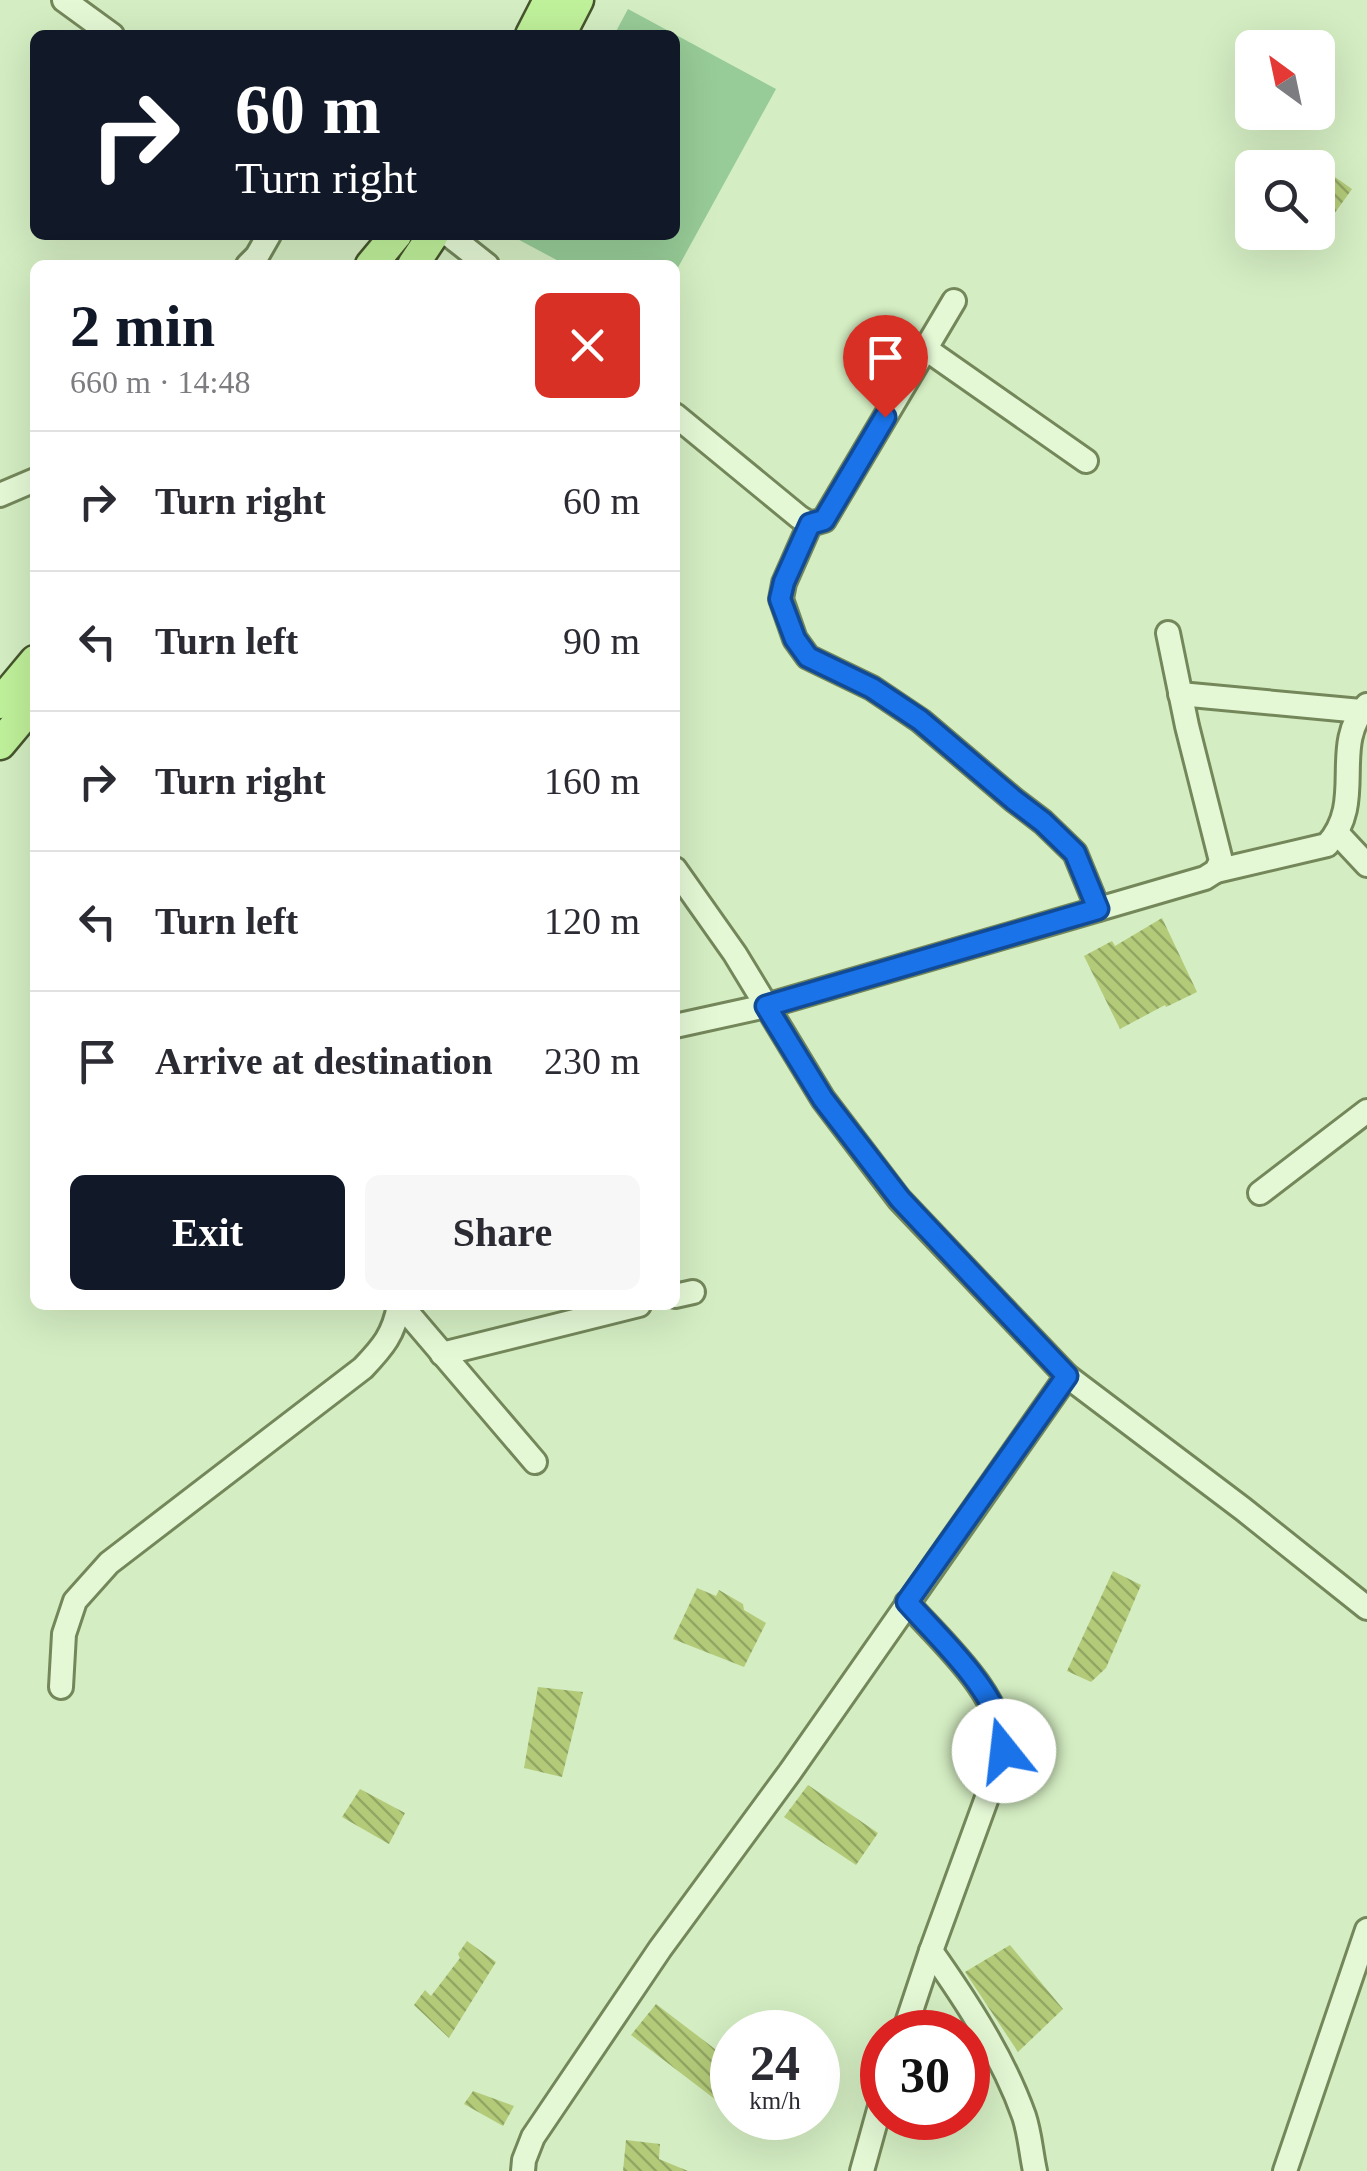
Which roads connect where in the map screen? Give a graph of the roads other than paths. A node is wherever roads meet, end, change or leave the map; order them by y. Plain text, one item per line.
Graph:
1 (64, 0) edge
2 (549, 0) edge
3 (578, 0) edge
4 (105, 30) edge
5 (534, 30) edge
6 (563, 30) edge
7 (392, 240) edge
8 (455, 240) edge
9 (376, 260) edge
10 (480, 260) edge
11 (954, 301) dead end
12 (926, 348) junction
13 (680, 419) edge
14 (1086, 461) dead end
15 (30, 482) edge
16 (0, 495) edge
17 (810, 524) junction
18 (1168, 633) dead end
19 (30, 667) edge
20 (1180, 694) junction
21 (0, 703) edge
22 (30, 708) edge
23 (1364, 708) edge
24 (0, 744) edge
25 (1338, 834) junction
26 (1367, 865) edge
27 (1216, 871) junction
28 (680, 877) edge
29 (1098, 909) junction
30 (766, 1006) junction
31 (680, 1025) edge
32 (1367, 1111) edge
33 (1260, 1193) dead end
34 (399, 1310) edge
35 (404, 1310) edge
36 (619, 1310) edge
37 (442, 1354) junction
38 (1067, 1376) junction
39 (535, 1462) dead end
40 (907, 1602) junction
41 (1367, 1608) edge
42 (61, 1687) dead end
43 (1367, 1930) edge
44 (931, 1951) junction
45 (911, 2010) edge
46 (871, 2140) edge
47 (523, 2171) edge
48 (862, 2171) edge
49 (1035, 2171) edge
50 (1285, 2171) edge

1 - 4 street
2 - 5 main road
3 - 6 main road
7 - 9 main road
8 - 10 street
11 - 12 street
12 - 14 street
12 - 17 street
13 - 17 street
15 - 16 street
17 - 29 street
18 - 20 street
19 - 21 main road
20 - 23 street
20 - 27 street
22 - 24 main road
23 - 25 street
25 - 26 street
25 - 27 street
27 - 29 street
28 - 30 street
29 - 30 street
30 - 31 street
30 - 38 street
32 - 33 street
34 - 42 street
35 - 37 street
36 - 37 street
37 - 39 street
38 - 40 street
38 - 41 street
40 - 44 street
40 - 47 street
43 - 50 street
44 - 45 street
44 - 49 street
46 - 48 street

